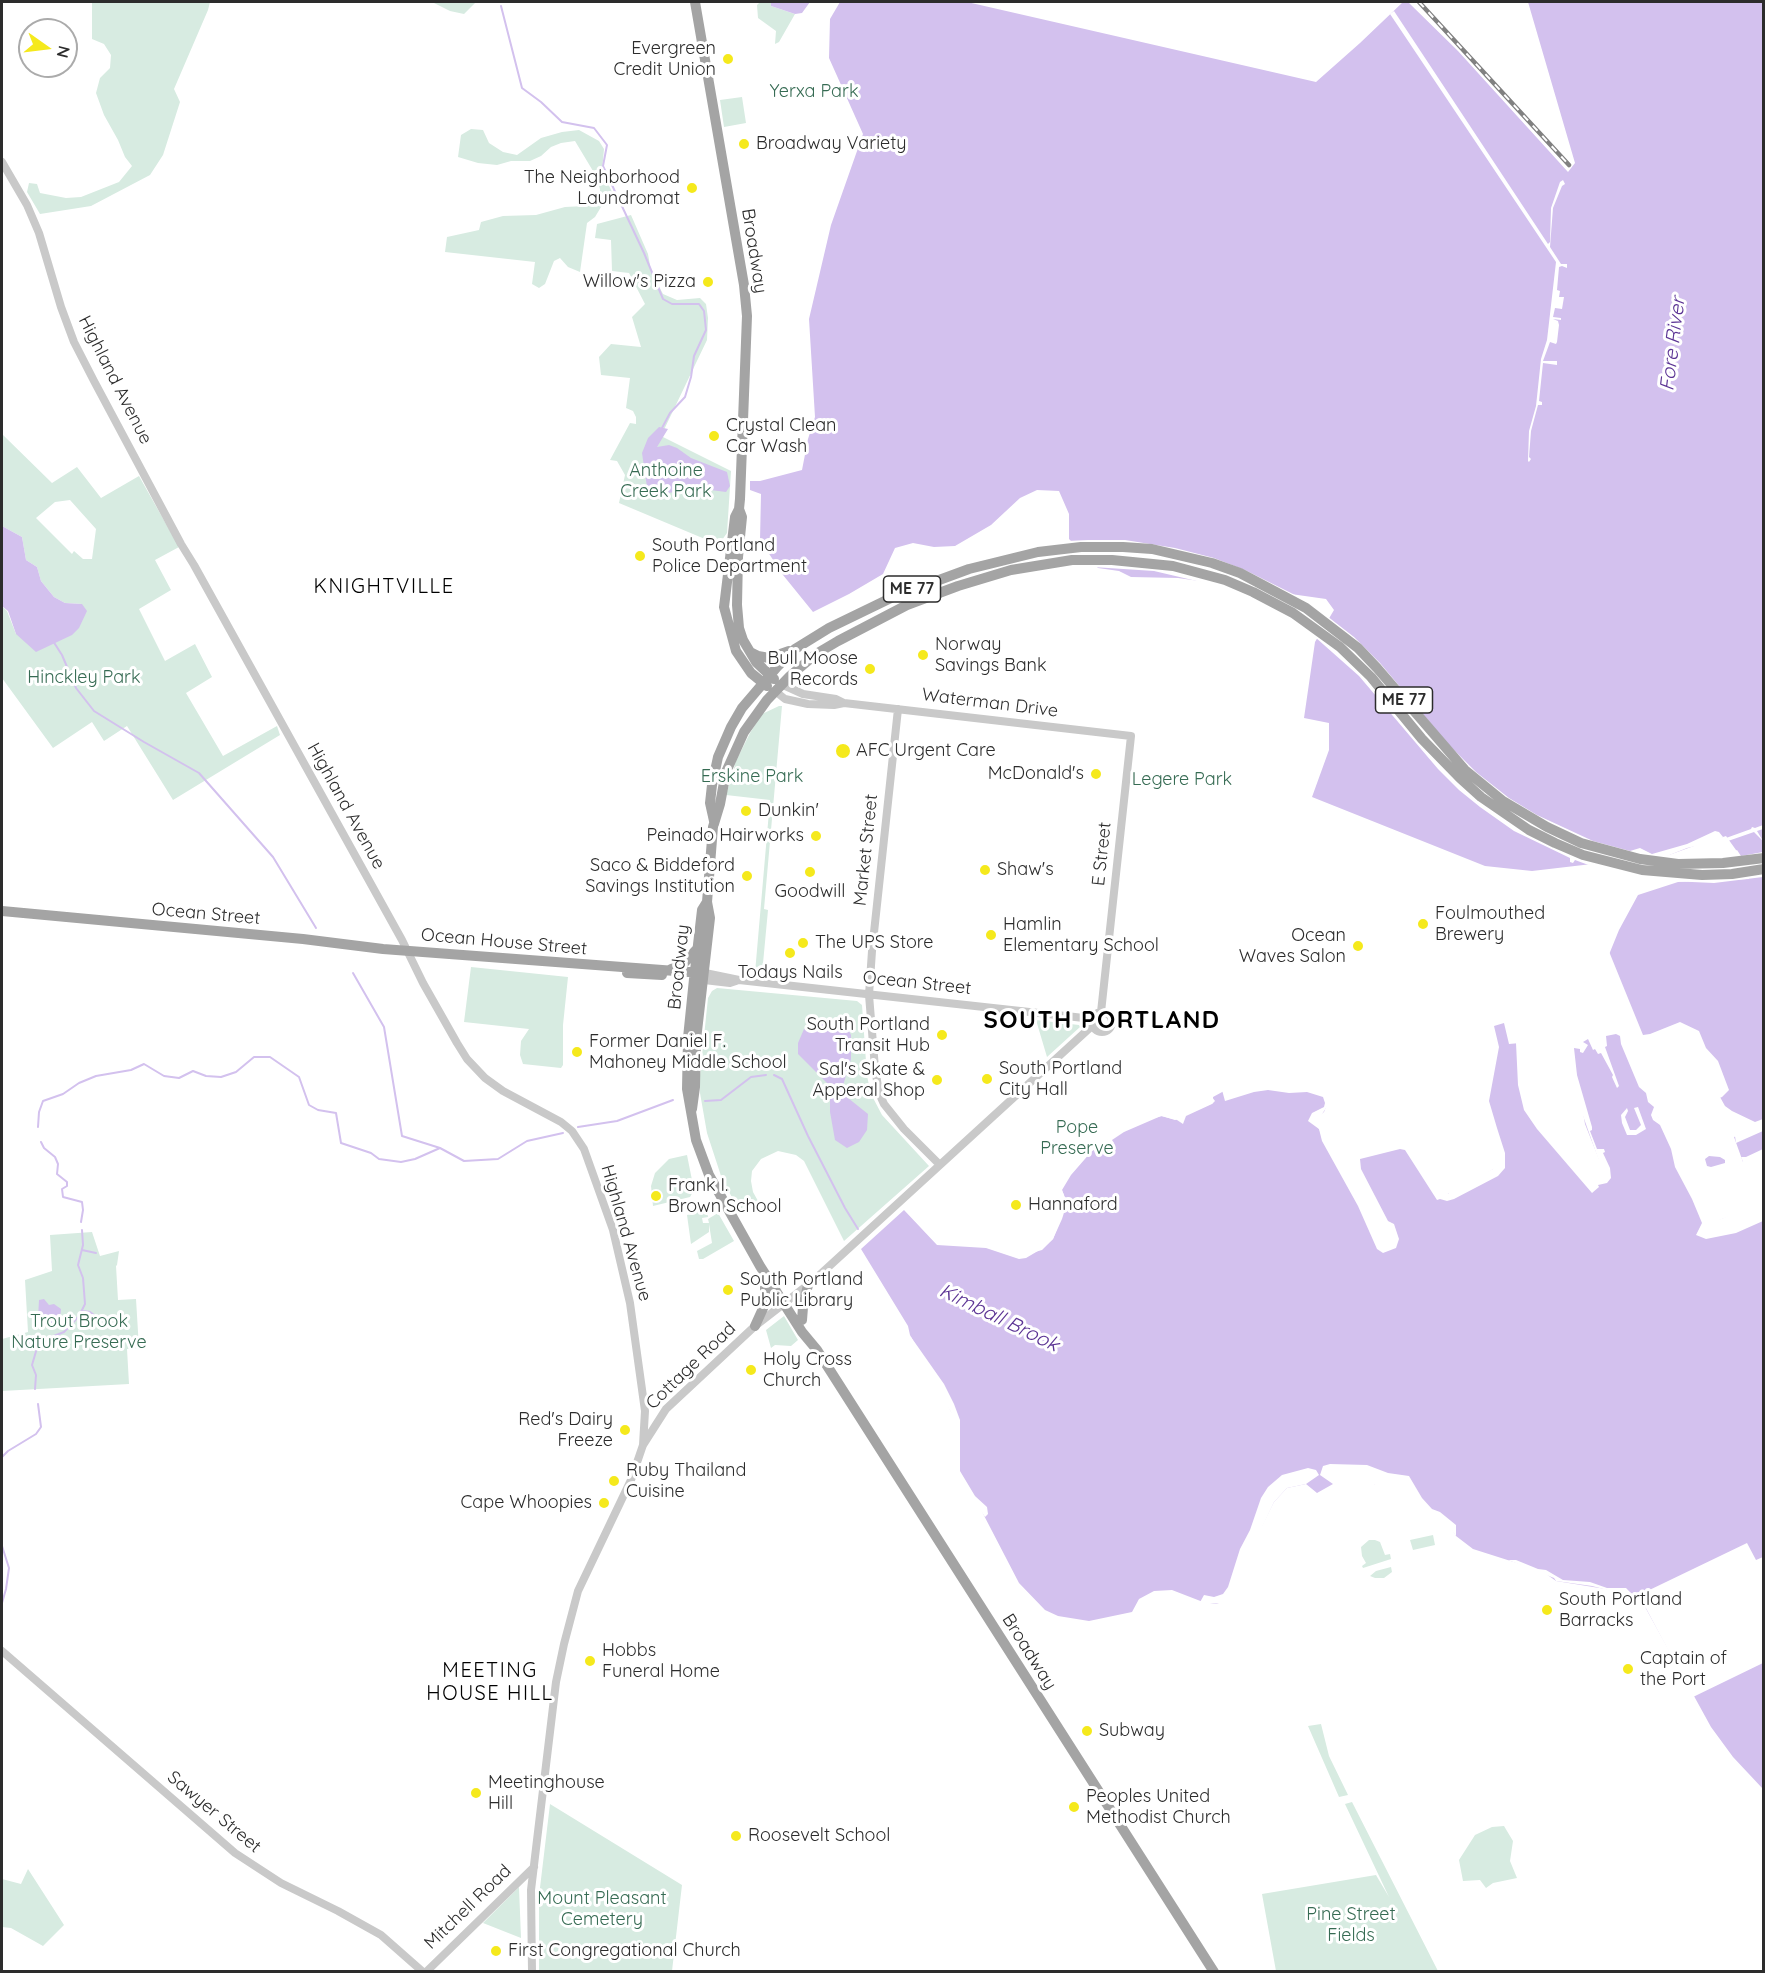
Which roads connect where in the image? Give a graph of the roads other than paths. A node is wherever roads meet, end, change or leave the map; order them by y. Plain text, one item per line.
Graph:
1 (694, 2) edge
2 (2, 162) edge
3 (739, 509) junction
4 (795, 649) junction
5 (749, 652) junction
6 (766, 679) junction
7 (778, 688) junction
8 (898, 709) junction
9 (1131, 736) joint
10 (714, 821) junction
11 (1764, 858) edge
12 (1764, 869) edge
13 (707, 902) junction
14 (2, 911) edge
15 (698, 948) junction
16 (407, 951) junction
17 (598, 966) junction
18 (671, 969) junction
19 (699, 976) junction
20 (869, 995) junction
21 (1101, 1012) junction
22 (1093, 1022) junction
23 (940, 1165) junction
24 (742, 1231) junction
25 (765, 1273) junction
26 (808, 1285) junction
27 (786, 1301) junction
28 (802, 1320) junction
29 (755, 1326) junction
30 (817, 1350) junction
31 (643, 1444) junction
32 (2, 1651) edge
33 (534, 1868) junction
34 (424, 1971) edge
35 (532, 1971) edge
36 (1214, 1971) edge

1 - 3 main road, Broadway
2 - 16 street, Highland Avenue
3 - 5 main road, Broadway
3 - 6 main road, Broadway
4 - 5 main road
4 - 6 main road, ME 77
4 - 11 main road, ME 77
5 - 6 main road, Broadway
6 - 7 main road, Waterman Drive
6 - 10 main road, Broadway / ME 77
7 - 8 street, Waterman Drive
7 - 10 main road, Broadway / ME 77
7 - 12 main road, ME 77
8 - 9 street, Waterman Drive
8 - 20 street, Market Street
9 - 21 street, E Street
10 - 13 main road, Broadway / ME 77
13 - 15 main road, Broadway / ME 77
13 - 19 main road, Broadway / ME 77
14 - 16 main road, Ocean Street
15 - 18 main road
15 - 19 main road, Broadway
16 - 17 main road, Ocean House Street
16 - 31 street, Highland Avenue
17 - 18 main road, Ocean House Street
17 - 19 main road, Ocean House Street
18 - 19 main road, Ocean House Street
19 - 20 street, Ocean Street
19 - 24 main road, Broadway
20 - 22 street, Ocean Street
20 - 23 street, Market Street
21 - 22 street
21 - 22 street
22 - 23 street, Cottage Road
23 - 26 street, Cottage Road
24 - 25 main road, Broadway
24 - 27 main road, Broadway
25 - 27 main road, Broadway
25 - 29 main road
26 - 27 street, Cottage Road
26 - 28 main road
27 - 28 main road, Broadway
27 - 29 street, Cottage Road
27 - 30 main road, Broadway
28 - 30 main road, Broadway
29 - 31 street, Cottage Road
30 - 36 main road, Broadway
31 - 33 street, Cottage Road
32 - 34 street, Sawyer Street
33 - 34 street, Mitchell Road
33 - 35 street, Cottage Road

